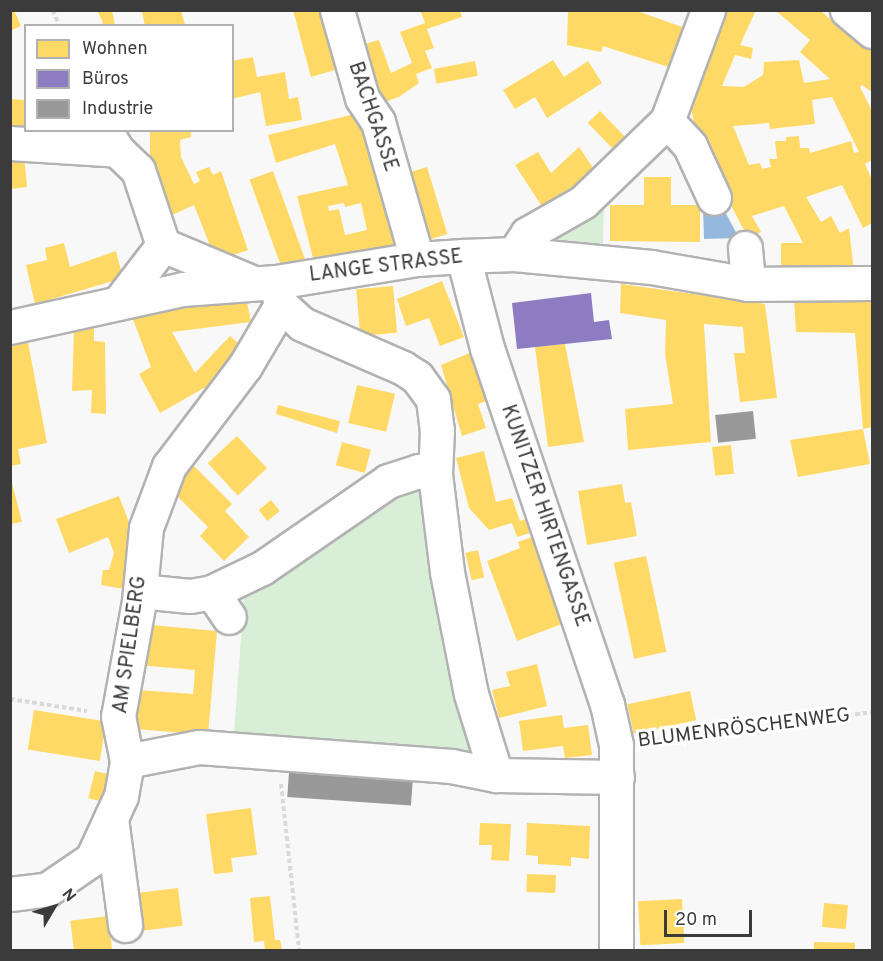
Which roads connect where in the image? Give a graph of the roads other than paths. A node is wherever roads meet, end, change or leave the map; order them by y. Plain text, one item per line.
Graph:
1 (337, 10) edge
2 (708, 10) edge
3 (847, 10) edge
4 (873, 31) edge
5 (667, 121) junction
6 (111, 140) edge
7 (10, 143) edge
8 (714, 198) dead end
9 (164, 245) junction
10 (745, 248) dead end
11 (514, 254) junction
12 (463, 256) junction
13 (417, 259) junction
14 (873, 283) edge
15 (748, 284) junction
16 (270, 290) junction
17 (120, 301) junction
18 (10, 327) edge
19 (435, 474) junction
20 (140, 591) junction
21 (127, 761) junction
22 (616, 761) junction
23 (496, 775) junction
24 (111, 818) junction
25 (10, 894) edge
26 (125, 925) dead end
27 (616, 951) edge

1 - 13 street, BACHGASSE
2 - 5 street
3 - 4 street
5 - 8 street
5 - 11 street
6 - 7 street
6 - 9 street
9 - 16 street
9 - 17 street
10 - 15 street
11 - 12 street, LANGE STRASSE
11 - 15 street, LANGE STRASSE
12 - 13 street, LANGE STRASSE
12 - 22 street, KUNITZER HIRTENGASSE
13 - 16 street, LANGE STRASSE
14 - 15 street, LANGE STRASSE
16 - 17 street, LANGE STRASSE
16 - 19 street
16 - 20 street, AM SPIELBERG
17 - 18 street, LANGE STRASSE
19 - 20 street
19 - 23 street
20 - 21 street, AM SPIELBERG
21 - 23 street
21 - 24 street
22 - 23 street
22 - 27 street, KUNITZER HIRTENGASSE
24 - 25 street
24 - 26 street

